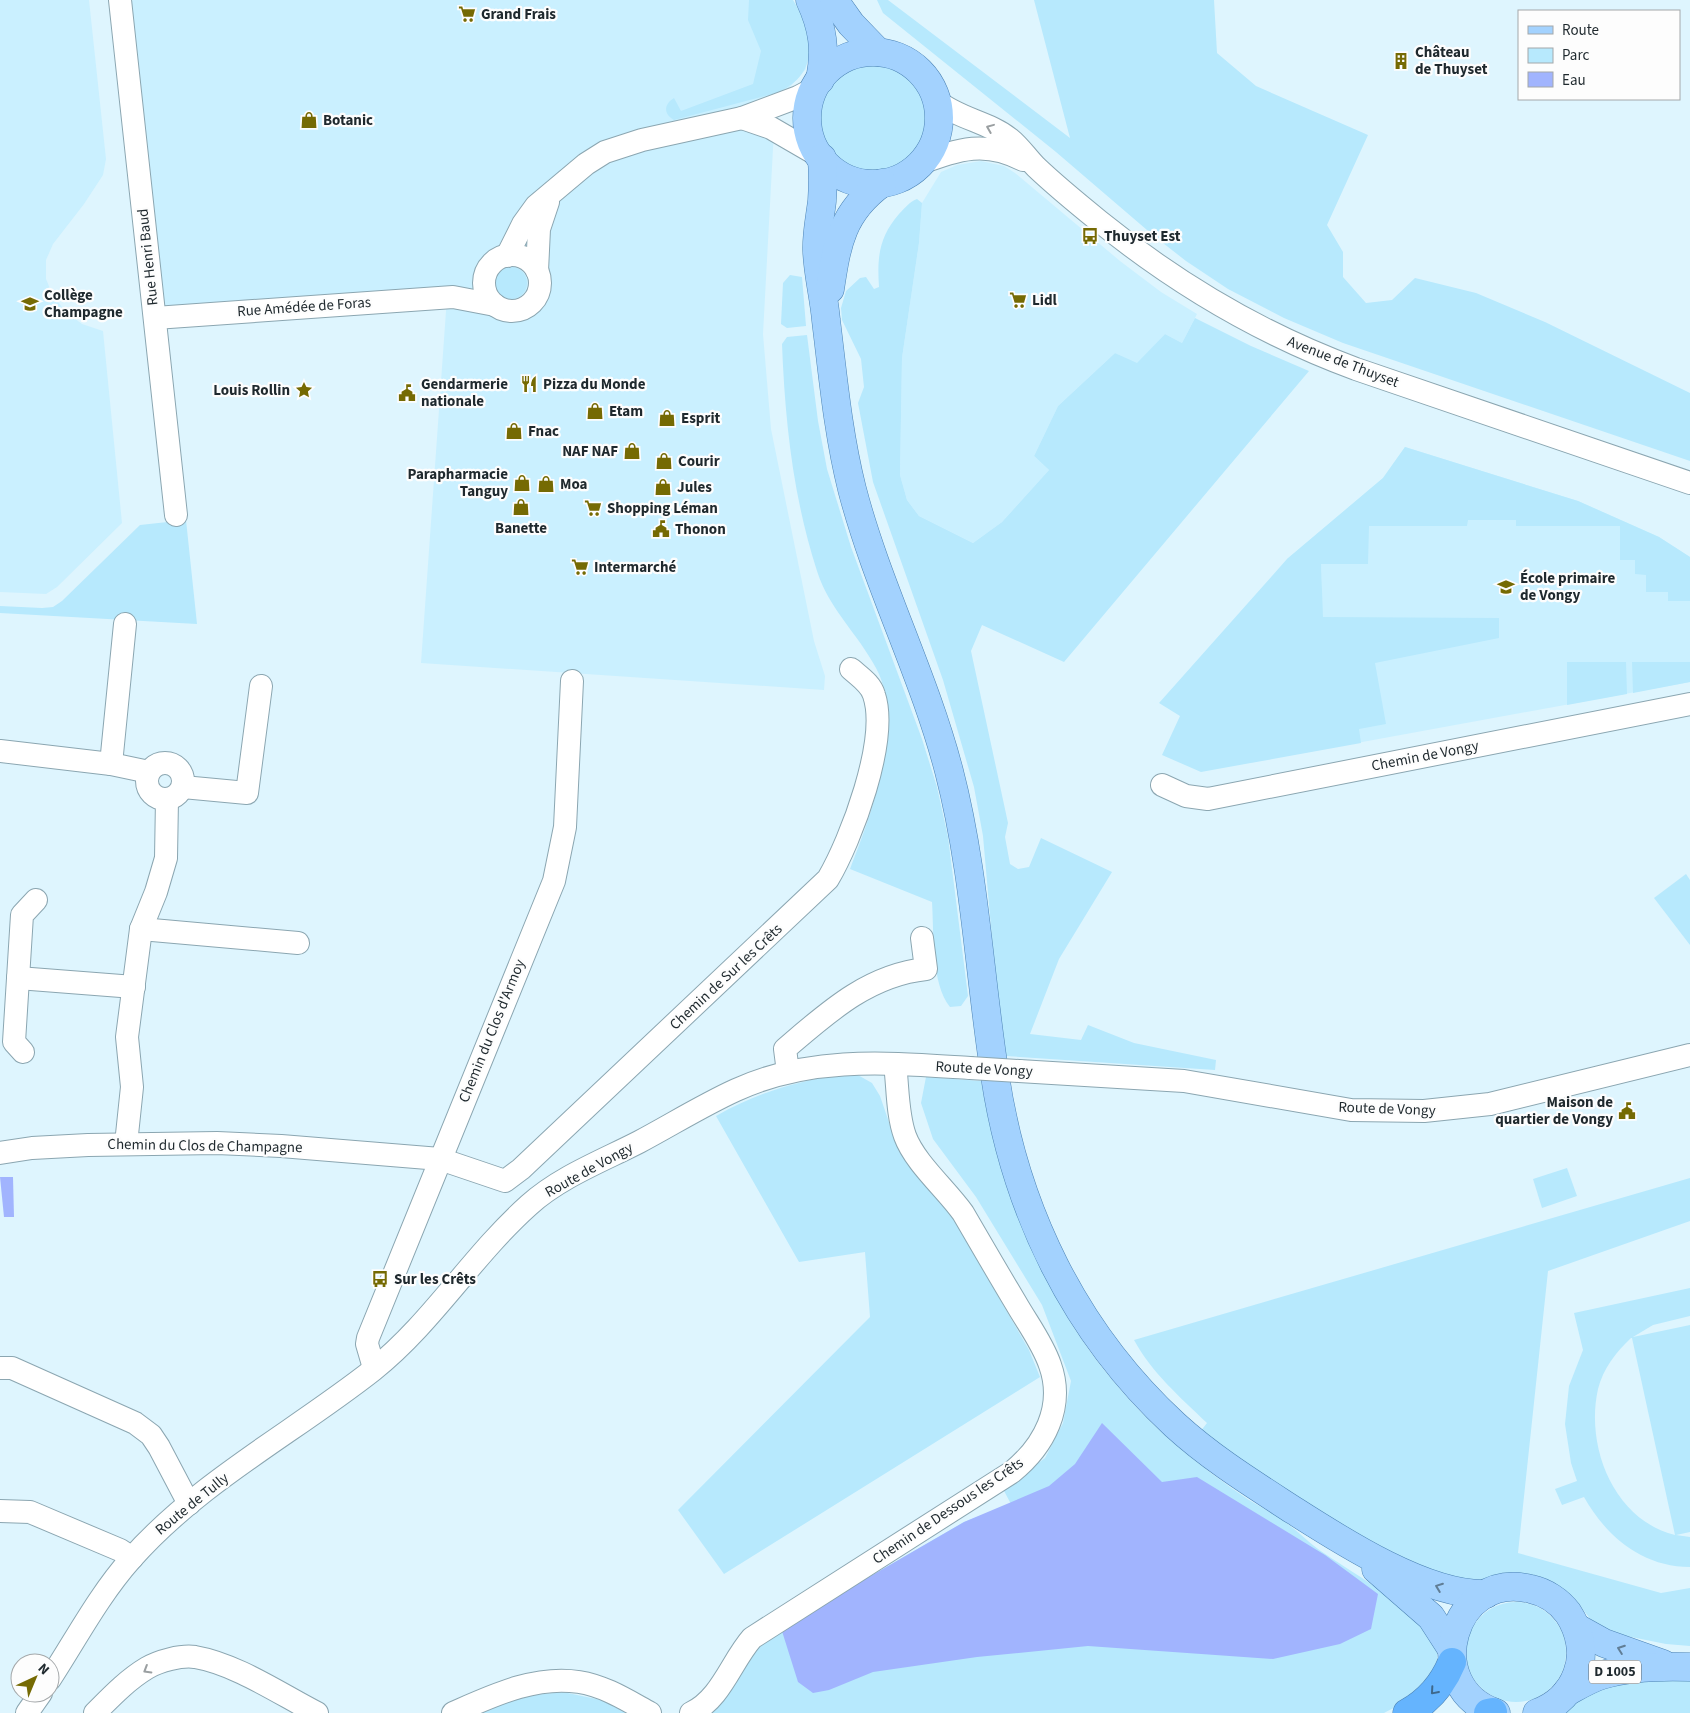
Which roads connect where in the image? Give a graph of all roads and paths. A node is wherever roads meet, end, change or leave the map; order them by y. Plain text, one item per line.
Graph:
1 (120, 0) edge
2 (810, 0) edge
3 (834, 0) edge
4 (878, 52) junction
5 (817, 84) junction
6 (937, 101) junction
7 (742, 118) junction
8 (821, 158) junction
9 (921, 163) junction
10 (1036, 166) junction
11 (882, 183) junction
12 (553, 192) junction
13 (507, 256) junction
14 (537, 271) junction
15 (485, 276) junction
16 (453, 297) junction
17 (495, 305) junction
18 (826, 316) junction
19 (154, 318) junction
20 (1690, 483) edge
21 (176, 515) dead end
22 (125, 624) dead end
23 (852, 669) dead end
24 (572, 681) dead end
25 (261, 686) dead end
26 (1690, 704) edge
27 (0, 751) edge
28 (111, 764) junction
29 (149, 772) junction
30 (1162, 786) dead end
31 (175, 793) junction
32 (36, 900) dead end
33 (141, 930) junction
34 (922, 938) dead end
35 (298, 943) dead end
36 (18, 978) junction
37 (134, 987) junction
38 (23, 1052) dead end
39 (1690, 1055) edge
40 (895, 1064) junction
41 (788, 1072) junction
42 (126, 1144) junction
43 (0, 1154) edge
44 (440, 1159) junction
45 (0, 1368) edge
46 (374, 1368) junction
47 (189, 1504) junction
48 (0, 1511) edge
49 (1349, 1546) junction
50 (132, 1558) junction
51 (1486, 1594) junction
52 (1577, 1628) junction
53 (1452, 1655) junction
54 (60, 1663) edge
55 (1678, 1667) edge
56 (1567, 1692) junction
57 (95, 1713) edge
58 (317, 1713) edge
59 (453, 1713) edge
60 (650, 1713) edge
61 (692, 1713) edge
62 (1407, 1713) edge
63 (1492, 1713) edge
64 (1537, 1713) edge

1 - 19 street, Rue Henri Baud
2 - 5 main road
3 - 4 main road
4 - 5 main road
4 - 6 main road
5 - 7 street
5 - 8 main road
6 - 9 main road
10 -> 6 street, Avenue de Thuyset
7 - 8 street
7 - 12 street
8 - 11 main road
8 - 18 main road
9 - 10 street, Avenue de Thuyset
9 - 11 main road
10 - 20 street, Avenue de Thuyset
11 - 18 main road
12 - 13 street
12 - 14 street
13 - 14 street
13 - 15 street
14 - 17 street
15 - 16 street, Rue Amédée de Foras
15 - 17 street
16 - 17 street, Rue Amédée de Foras
16 - 19 street, Rue Amédée de Foras
18 - 49 main road
19 - 21 street, Rue Henri Baud
22 - 28 street
23 - 44 street, Chemin de Sur les Crêts
24 - 44 street, Chemin du Clos d'Armoy
25 - 31 street
26 - 30 street, Chemin de Vongy
27 - 28 street
28 - 29 street
29 - 31 street
29 - 31 street
31 - 33 street
32 - 36 street
33 - 35 street
33 - 37 street
34 - 41 street
36 - 37 street
36 - 38 street
37 - 42 street
39 - 40 street, Route de Vongy, bridge
40 - 41 street, Route de Vongy
40 - 61 street, Chemin de Dessous les Crêts
41 - 46 street, Route de Vongy
42 - 43 street, Chemin du Clos de Champagne
42 - 44 street, Chemin du Clos de Champagne
44 - 46 street, Chemin du Clos d'Armoy
45 - 47 street
46 - 47 street, Route de Tully
47 - 50 street, Route de Tully
48 - 50 street
51 -> 49 main road
49 - 53 main road
50 - 54 street, Route de Tully
51 - 52 main road
51 - 53 main road
55 -> 52 main road, D 1005
52 - 56 main road
53 -> 62 highway
53 - 63 main road
55 - 56 main road, D 1005
56 - 64 main road
58 -> 57 street
59 - 60 street

